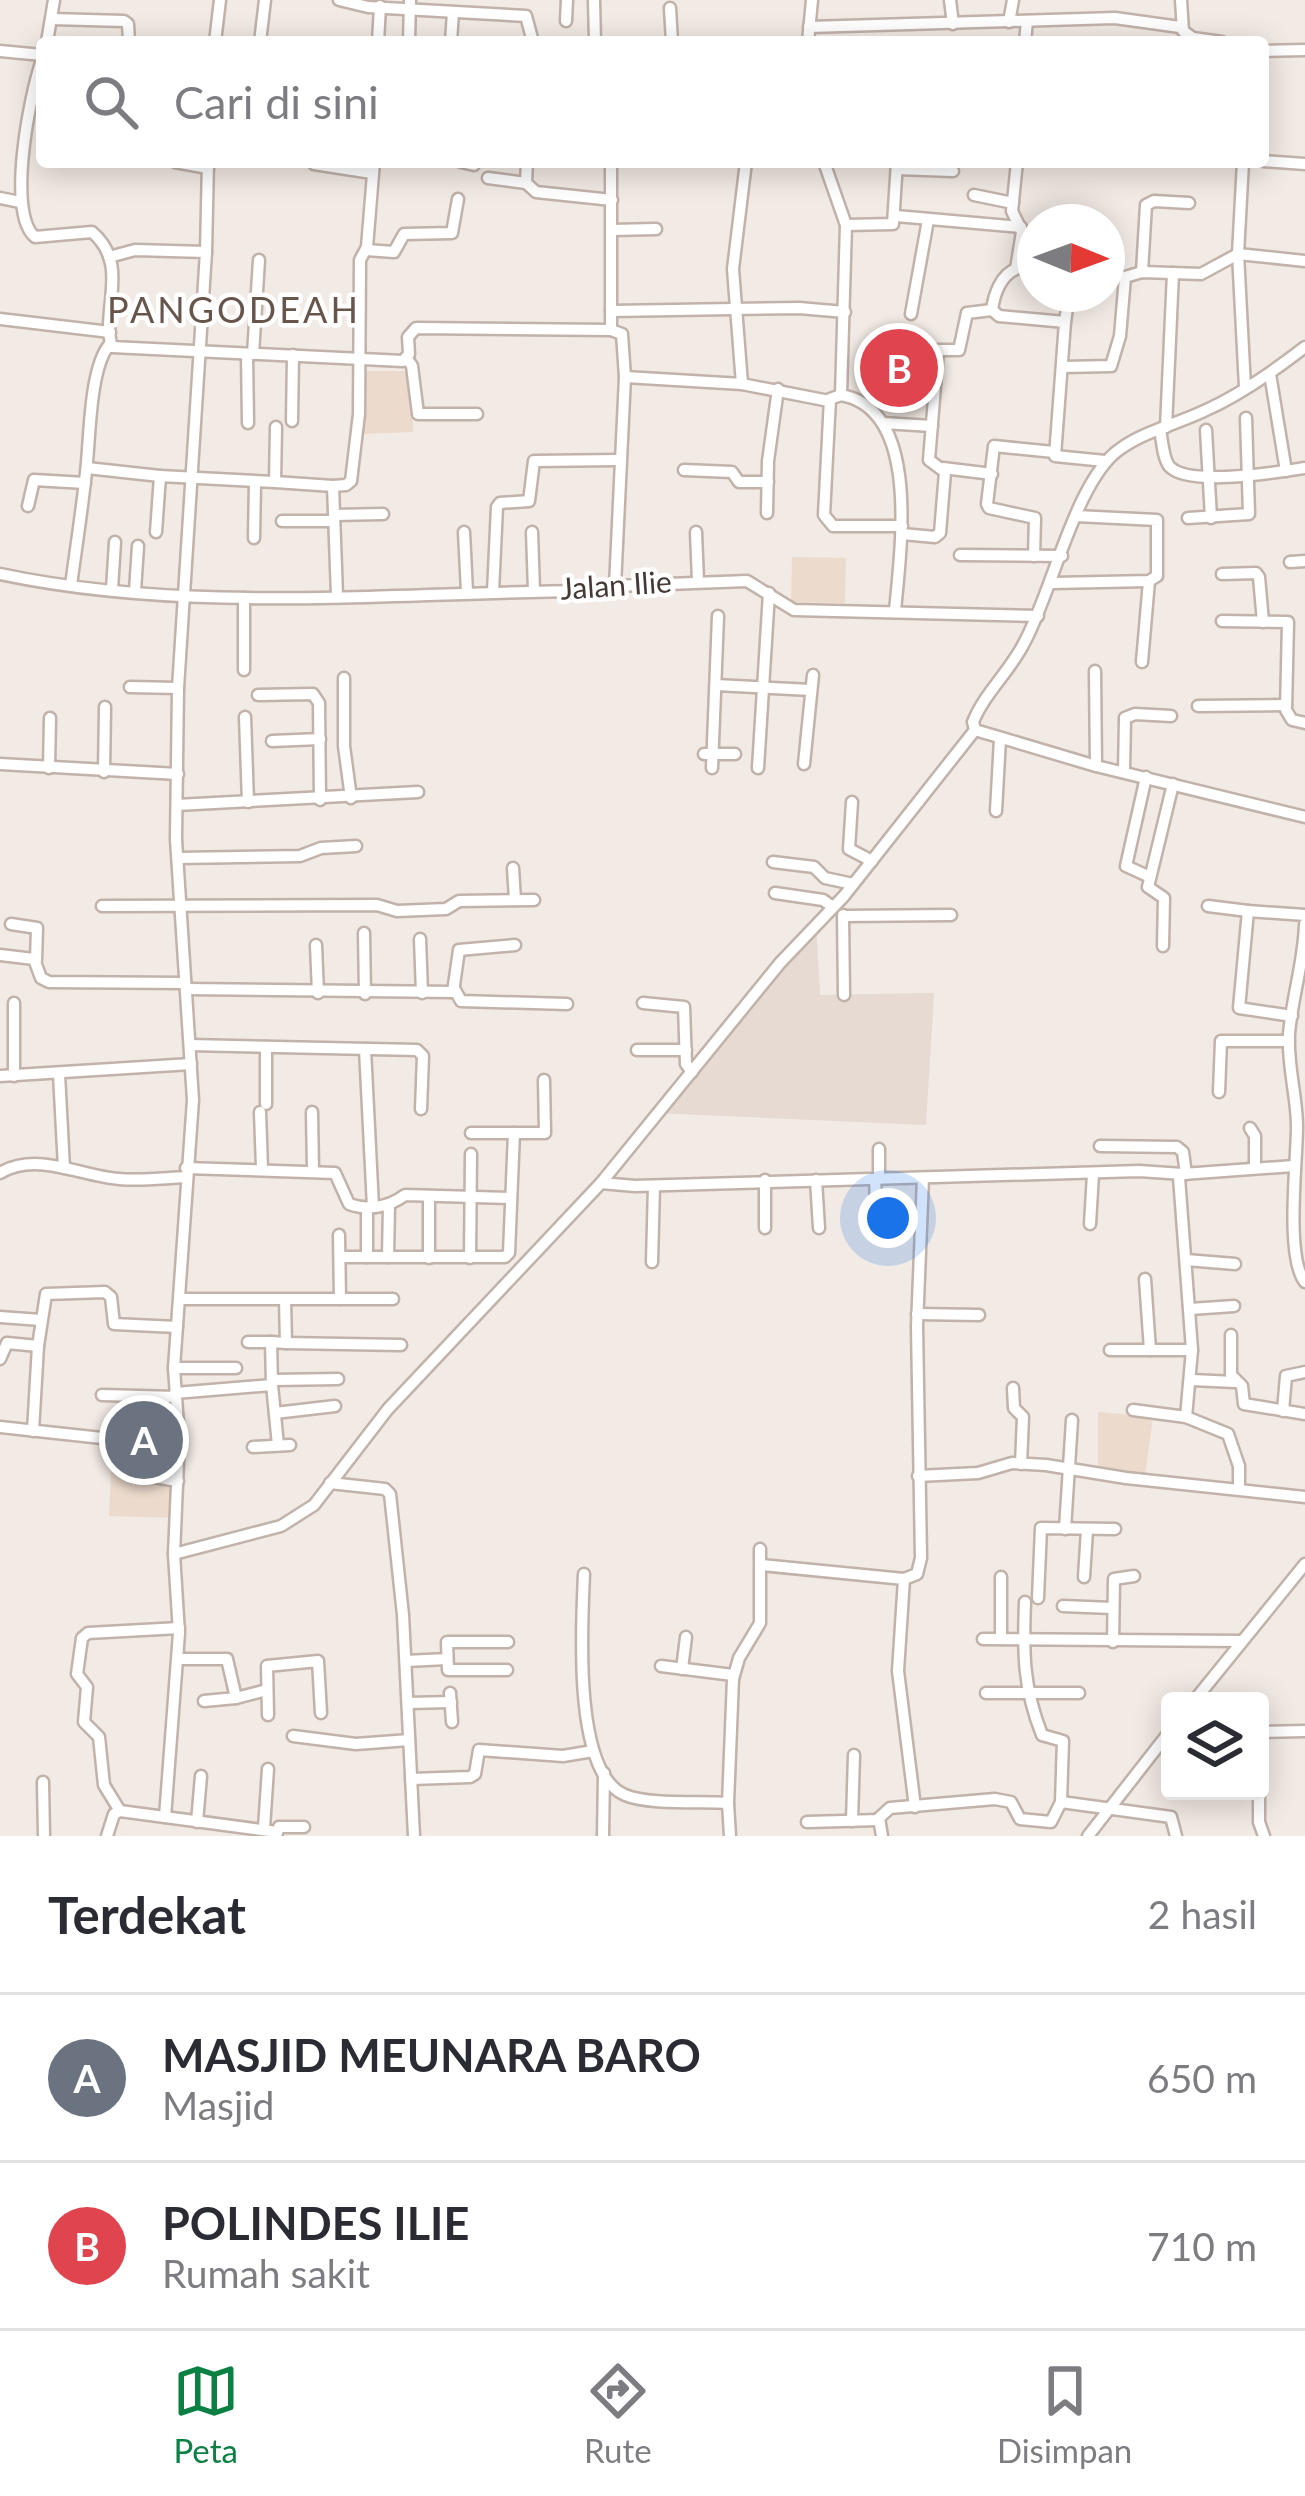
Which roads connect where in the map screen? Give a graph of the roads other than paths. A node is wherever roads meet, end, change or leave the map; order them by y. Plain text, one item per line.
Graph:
1 (53, 0) edge
2 (220, 0) edge
3 (265, 0) edge
4 (339, 0) edge
5 (567, 0) edge
6 (594, 0) edge
7 (812, 0) edge
8 (950, 0) edge
9 (1013, 0) edge
10 (1181, 0) edge
11 (410, 4) edge
12 (380, 6) junction
13 (670, 8) dead end
14 (453, 12) junction
15 (52, 19) junction
16 (566, 21) dead end
17 (1028, 21) junction
18 (1009, 22) junction
19 (895, 24) junction
20 (953, 24) junction
21 (809, 27) junction
22 (1180, 27) junction
23 (48, 36) edge
24 (129, 36) edge
25 (215, 36) edge
26 (261, 36) edge
27 (378, 36) edge
28 (410, 36) edge
29 (451, 36) edge
30 (531, 36) edge
31 (595, 36) edge
32 (672, 36) edge
33 (808, 36) edge
34 (894, 36) edge
35 (1026, 36) edge
36 (1191, 36) edge
37 (1305, 50) edge
38 (0, 51) edge
39 (1269, 51) edge
40 (36, 56) edge
41 (36, 106) edge
42 (1269, 161) edge
43 (1305, 164) edge
44 (208, 168) edge
45 (373, 168) edge
46 (527, 168) edge
47 (611, 168) edge
48 (745, 168) edge
49 (826, 168) edge
50 (897, 168) edge
51 (925, 168) edge
52 (1016, 168) edge
53 (1243, 168) edge
54 (953, 171) dead end
55 (488, 178) dead end
56 (526, 183) junction
57 (974, 195) dead end
58 (0, 198) edge
59 (458, 199) dead end
60 (612, 200) junction
61 (20, 202) junction
62 (1013, 203) junction
63 (1189, 203) dead end
64 (896, 216) junction
65 (928, 220) junction
66 (1017, 221) edge
67 (846, 225) junction
68 (1017, 227) edge
69 (656, 229) dead end
70 (612, 230) junction
71 (366, 250) junction
72 (206, 253) junction
73 (1238, 254) junction
74 (109, 257) junction
75 (259, 260) dead end
76 (1305, 260) edge
77 (1017, 267) edge
78 (1142, 272) junction
79 (1173, 273) junction
80 (737, 309) junction
81 (992, 310) junction
82 (611, 311) junction
83 (845, 312) junction
84 (1066, 312) edge
85 (911, 314) dead end
86 (0, 319) edge
87 (1065, 322) junction
88 (611, 330) junction
89 (110, 338) junction
90 (1305, 347) edge
91 (200, 351) junction
92 (250, 354) junction
93 (293, 355) junction
94 (408, 360) junction
95 (360, 361) junction
96 (1063, 367) junction
97 (1270, 374) junction
98 (625, 377) junction
99 (742, 384) junction
100 (1245, 387) junction
101 (778, 389) junction
102 (835, 398) junction
103 (477, 414) dead end
104 (1246, 418) dead end
105 (292, 421) dead end
106 (248, 423) dead end
107 (883, 423) junction
108 (932, 426) junction
109 (276, 427) dead end
110 (1163, 428) junction
111 (1206, 430) dead end
112 (1054, 452) junction
113 (620, 460) junction
114 (1105, 461) junction
115 (87, 468) junction
116 (943, 468) junction
117 (1305, 468) edge
118 (684, 470) dead end
119 (1286, 471) junction
120 (992, 474) junction
121 (160, 476) junction
122 (1248, 476) junction
123 (192, 478) junction
124 (1207, 478) junction
125 (255, 482) junction
126 (275, 482) junction
127 (768, 482) junction
128 (85, 483) junction
129 (333, 486) junction
130 (28, 506) dead end
131 (383, 514) dead end
132 (767, 514) dead end
133 (1076, 516) junction
134 (334, 518) junction
135 (1211, 518) junction
136 (1157, 520) junction
137 (282, 521) dead end
138 (902, 530) junction
139 (156, 532) dead end
140 (464, 532) dead end
141 (532, 532) dead end
142 (696, 532) dead end
143 (254, 538) dead end
144 (115, 542) dead end
145 (138, 545) dead end
146 (960, 555) dead end
147 (1034, 556) junction
148 (1062, 556) junction
149 (1305, 561) edge
150 (1290, 562) dead end
151 (0, 574) edge
152 (1222, 574) dead end
153 (698, 581) junction
154 (1149, 581) junction
155 (1053, 583) junction
156 (70, 585) junction
157 (615, 586) junction
158 (112, 589) junction
159 (135, 591) junction
160 (534, 591) junction
161 (467, 592) junction
162 (494, 592) junction
163 (769, 593) junction
164 (337, 595) junction
165 (186, 596) junction
166 (244, 598) junction
167 (895, 611) junction
168 (718, 616) dead end
169 (1038, 616) junction
170 (1222, 621) dead end
171 (1263, 622) junction
172 (1142, 662) dead end
173 (244, 670) dead end
174 (1095, 671) dead end
175 (812, 675) dead end
176 (344, 677) dead end
177 (716, 685) junction
178 (765, 686) junction
179 (130, 687) dead end
180 (178, 688) junction
181 (811, 689) junction
182 (258, 695) dead end
183 (1286, 705) junction
184 (106, 706) dead end
185 (1198, 706) dead end
186 (1171, 716) dead end
187 (245, 717) dead end
188 (50, 718) dead end
189 (1305, 723) edge
190 (975, 730) junction
191 (320, 739) junction
192 (1000, 739) junction
193 (272, 741) dead end
194 (708, 754) junction
195 (735, 754) dead end
196 (0, 764) edge
197 (804, 764) dead end
198 (1096, 766) junction
199 (49, 768) junction
200 (712, 768) dead end
201 (758, 768) dead end
202 (104, 772) junction
203 (1124, 772) junction
204 (178, 774) junction
205 (1146, 777) junction
206 (1173, 784) junction
207 (418, 793) dead end
208 (351, 798) junction
209 (320, 800) junction
210 (248, 802) junction
211 (852, 802) dead end
212 (177, 805) junction
213 (996, 812) dead end
214 (1305, 818) edge
215 (356, 846) dead end
216 (178, 858) junction
217 (872, 861) junction
218 (773, 862) dead end
219 (513, 868) dead end
220 (1150, 877) junction
221 (853, 884) junction
222 (775, 893) dead end
223 (515, 900) junction
224 (534, 900) dead end
225 (836, 903) junction
226 (102, 906) dead end
227 (1208, 906) dead end
228 (181, 908) junction
229 (1248, 911) junction
230 (951, 915) dead end
231 (844, 916) junction
232 (1305, 920) edge
233 (10, 924) dead end
234 (364, 933) dead end
235 (420, 939) dead end
236 (515, 945) dead end
237 (316, 946) dead end
238 (1163, 946) dead end
239 (0, 955) edge
240 (36, 960) junction
241 (185, 986) junction
242 (455, 990) junction
243 (318, 993) junction
244 (422, 993) junction
245 (365, 994) junction
246 (844, 995) dead end
247 (14, 1003) dead end
248 (567, 1004) dead end
249 (643, 1004) dead end
250 (1292, 1016) junction
251 (1289, 1041) junction
252 (190, 1045) junction
253 (266, 1047) junction
254 (364, 1049) junction
255 (637, 1050) dead end
256 (686, 1050) junction
257 (191, 1064) junction
258 (692, 1072) junction
259 (59, 1074) junction
260 (7, 1076) edge
261 (544, 1080) dead end
262 (1220, 1092) dead end
263 (421, 1109) dead end
264 (312, 1112) dead end
265 (1250, 1127) dead end
266 (1301, 1127) edge
267 (471, 1132) dead end
268 (514, 1133) junction
269 (1100, 1146) dead end
270 (879, 1149) dead end
271 (471, 1154) dead end
272 (1294, 1166) junction
273 (1255, 1167) junction
274 (64, 1168) junction
275 (262, 1168) junction
276 (313, 1171) junction
277 (186, 1172) junction
278 (0, 1173) edge
279 (1093, 1174) junction
280 (1184, 1174) junction
281 (923, 1178) junction
282 (877, 1179) junction
283 (765, 1180) junction
284 (816, 1180) junction
285 (601, 1183) junction
286 (654, 1186) junction
287 (429, 1196) junction
288 (471, 1197) junction
289 (1300, 1197) edge
290 (511, 1198) junction
291 (389, 1205) junction
292 (370, 1210) junction
293 (877, 1224) dead end
294 (1090, 1224) dead end
295 (765, 1228) dead end
296 (819, 1228) dead end
297 (1300, 1232) edge
298 (339, 1235) dead end
299 (340, 1257) junction
300 (367, 1258) junction
301 (388, 1258) junction
302 (429, 1258) junction
303 (470, 1258) junction
304 (1186, 1260) junction
305 (652, 1262) dead end
306 (1235, 1264) dead end
307 (1145, 1280) dead end
308 (1305, 1282) edge
309 (180, 1299) junction
310 (285, 1300) junction
311 (340, 1300) junction
312 (393, 1300) dead end
313 (1234, 1306) dead end
314 (1190, 1309) junction
315 (917, 1313) junction
316 (979, 1316) dead end
317 (0, 1317) edge
318 (41, 1320) junction
319 (177, 1327) junction
320 (1232, 1335) dead end
321 (248, 1342) dead end
322 (271, 1342) junction
323 (286, 1342) junction
324 (2, 1344) edge
325 (400, 1345) dead end
326 (38, 1346) junction
327 (1110, 1350) dead end
328 (1150, 1350) junction
329 (1192, 1350) junction
330 (0, 1359) edge
331 (174, 1368) junction
332 (236, 1368) dead end
333 (1305, 1372) edge
334 (338, 1379) dead end
335 (1192, 1380) junction
336 (1235, 1382) junction
337 (273, 1383) junction
338 (1013, 1388) dead end
339 (101, 1394) dead end
340 (176, 1395) junction
341 (334, 1406) dead end
342 (1133, 1410) dead end
343 (1283, 1411) junction
344 (275, 1412) junction
345 (1305, 1414) edge
346 (1186, 1417) junction
347 (1072, 1420) dead end
348 (0, 1427) edge
349 (33, 1431) junction
350 (253, 1447) dead end
351 (1022, 1464) junction
352 (1070, 1469) junction
353 (918, 1476) junction
354 (178, 1481) junction
355 (330, 1483) junction
356 (1239, 1489) junction
357 (1305, 1497) edge
358 (1065, 1529) junction
359 (1115, 1529) dead end
360 (1087, 1530) junction
361 (174, 1549) junction
362 (760, 1549) dead end
363 (1305, 1564) edge
364 (761, 1565) junction
365 (584, 1574) dead end
366 (1000, 1576) dead end
367 (1134, 1576) dead end
368 (1084, 1577) dead end
369 (904, 1579) junction
370 (1063, 1606) dead end
371 (1112, 1608) junction
372 (179, 1628) junction
373 (686, 1637) dead end
374 (983, 1639) dead end
375 (1001, 1639) junction
376 (1023, 1640) junction
377 (1241, 1641) junction
378 (508, 1642) dead end
379 (1113, 1642) junction
380 (178, 1659) junction
381 (406, 1660) junction
382 (447, 1660) junction
383 (662, 1666) dead end
384 (682, 1669) junction
385 (507, 1670) dead end
386 (733, 1679) junction
387 (267, 1690) junction
388 (1201, 1692) edge
389 (986, 1693) dead end
390 (1028, 1693) junction
391 (1079, 1693) dead end
392 (236, 1698) junction
393 (205, 1701) dead end
394 (408, 1703) junction
395 (321, 1713) dead end
396 (268, 1715) dead end
397 (452, 1722) dead end
398 (1305, 1731) edge
399 (1269, 1732) edge
400 (293, 1736) dead end
401 (410, 1740) junction
402 (1161, 1742) edge
403 (593, 1751) junction
404 (854, 1755) dead end
405 (268, 1769) dead end
406 (604, 1773) junction
407 (201, 1777) dead end
408 (411, 1779) junction
409 (43, 1782) dead end
410 (1259, 1800) edge
411 (1061, 1802) junction
412 (728, 1803) junction
413 (915, 1808) junction
414 (1109, 1808) junction
415 (120, 1811) junction
416 (165, 1817) junction
417 (879, 1820) junction
418 (194, 1821) junction
419 (852, 1821) junction
420 (807, 1822) dead end
421 (304, 1827) dead end
422 (273, 1832) edge
423 (44, 1836) edge
424 (107, 1836) edge
425 (192, 1836) edge
426 (414, 1836) edge
427 (603, 1836) edge
428 (730, 1836) edge
429 (881, 1836) edge
430 (1088, 1836) edge
431 (1176, 1836) edge
432 (1264, 1836) edge

1 - 15 street
2 - 25 street
3 - 26 street
4 - 12 street
5 - 16 street
6 - 31 street
7 - 21 street
8 - 20 street
9 - 18 street
10 - 22 street
11 - 12 street
11 - 14 street
11 - 28 street
12 - 27 street
13 - 32 street
14 - 29 street
14 - 30 street
15 - 23 street
15 - 24 street
17 - 18 street
17 - 22 street
17 - 35 street
18 - 20 street
19 - 20 street
19 - 21 street
19 - 34 street
21 - 33 street
22 - 36 street
37 - 39 street
38 - 40 street
41 - 61 street
42 - 43 street
44 - 72 street
45 - 71 street
46 - 56 street
47 - 60 street
48 - 80 street
49 - 67 street
50 - 64 street
51 - 54 street
52 - 62 street
53 - 73 street
55 - 56 street
56 - 60 street
57 - 62 street
58 - 61 street
59 - 71 street
60 - 70 street
61 - 74 street
62 - 66 street
63 - 78 street
64 - 65 street
64 - 67 street
65 - 68 street
65 - 85 street
67 - 83 street
69 - 70 street
70 - 82 street
71 - 95 street
72 - 74 street
72 - 91 street
73 - 76 street
73 - 79 street
73 - 100 street
74 - 89 street
75 - 92 street
77 - 81 street
78 - 79 street
78 - 96 street
79 - 110 street
80 - 82 street
80 - 83 street
80 - 99 street
81 - 87 street
81 - 108 street
82 - 88 street
83 - 102 street
84 - 87 street
86 - 89 street
87 - 96 street
88 - 94 street
88 - 98 street
89 - 91 street
89 - 115 street
90 - 97 street
91 - 92 street
91 - 123 street
92 - 93 street
92 - 106 street
93 - 95 street
93 - 105 street
94 - 95 street
94 - 103 street
95 - 129 street
96 - 112 street
97 - 100 street
97 - 119 street
98 - 99 street
98 - 113 street
99 - 101 street
100 - 110 street
101 - 102 street
101 - 127 street
102 - 107 street
102 - 138 street
104 - 122 street
107 - 108 street
107 - 138 street
108 - 116 street
109 - 126 street
110 - 114 street
110 - 124 street
111 - 124 street
112 - 114 street
112 - 120 street
113 - 157 street
113 - 162 street
114 - 133 street
115 - 121 street
115 - 128 street
116 - 120 street
116 - 138 street
117 - 119 street
118 - 127 street
119 - 122 street
120 - 147 street
121 - 123 street
121 - 139 street
122 - 124 street
122 - 135 street
123 - 125 street
123 - 165 street
124 - 135 street
125 - 126 street
125 - 143 street
126 - 129 street
127 - 132 street
128 - 130 street
128 - 156 street
129 - 134 street
131 - 134 street
133 - 136 street
133 - 148 street
134 - 137 street
134 - 164 street
135 - 136 street
136 - 154 street
138 - 167 street
140 - 161 street
141 - 160 street
142 - 153 street
144 - 158 street
145 - 159 street
146 - 147 street
147 - 148 street
148 - 155 street
149 - 150 street
151 - 156 street, Jalan Ilie
152 - 171 street
153 - 157 street, Jalan Ilie
153 - 163 street, Jalan Ilie
154 - 155 street
154 - 172 street
155 - 169 street
156 - 158 street, Jalan Ilie
157 - 160 street, Jalan Ilie
158 - 159 street, Jalan Ilie
159 - 165 street, Jalan Ilie
160 - 162 street, Jalan Ilie
161 - 162 street, Jalan Ilie
161 - 164 street, Jalan Ilie
163 - 167 street, Jalan Ilie
163 - 178 street
164 - 166 street, Jalan Ilie
165 - 166 street, Jalan Ilie
165 - 180 street
166 - 173 street
167 - 169 street, Jalan Ilie
168 - 177 street
169 - 190 street
170 - 171 street
171 - 183 street
174 - 198 street
175 - 181 street
176 - 208 street
177 - 178 street
177 - 194 street
178 - 181 street
178 - 201 street
179 - 180 street
180 - 204 street
181 - 197 street
182 - 191 street
183 - 185 street
183 - 189 street
184 - 202 street
186 - 203 street
187 - 210 street
188 - 199 street
190 - 192 street
190 - 217 street
191 - 193 street
191 - 209 street
192 - 198 street
192 - 213 street
194 - 195 street
194 - 200 street
196 - 199 street
198 - 203 street
199 - 202 street
202 - 204 street
203 - 205 street
204 - 212 street
205 - 206 street
205 - 220 street
206 - 214 street
206 - 220 street
207 - 208 street
208 - 209 street
209 - 210 street
210 - 212 street
211 - 217 street
212 - 216 street
215 - 216 street
216 - 228 street
217 - 221 street
218 - 221 street
219 - 223 street
220 - 238 street
221 - 225 street
222 - 225 street
223 - 224 street
223 - 228 street
225 - 231 street
225 - 258 street
226 - 228 street
227 - 229 street
228 - 241 street
229 - 232 street
229 - 250 street
230 - 231 street
231 - 246 street
232 - 250 street
233 - 240 street
234 - 245 street
235 - 244 street
236 - 242 street
237 - 243 street
239 - 240 street
240 - 241 street
241 - 243 street
241 - 252 street
242 - 244 street
242 - 248 street
243 - 245 street
244 - 245 street
247 - 260 street
249 - 256 street
250 - 251 street
251 - 262 street
251 - 266 street
252 - 253 street
252 - 257 street
253 - 254 street
253 - 275 street
254 - 263 street
254 - 292 street
255 - 256 street
256 - 258 street
257 - 259 street
257 - 277 street
258 - 285 street
259 - 260 street
259 - 274 street
261 - 268 street
264 - 276 street
265 - 273 street
266 - 272 street
267 - 268 street
268 - 290 street
269 - 280 street
270 - 282 street
271 - 288 street
272 - 273 street
272 - 289 street
273 - 280 street
274 - 277 street
274 - 278 street
275 - 276 street
275 - 277 street
276 - 292 street
277 - 309 street
279 - 280 street
279 - 281 street
279 - 294 street
280 - 304 street
281 - 282 street
281 - 315 street
282 - 284 street
282 - 293 street
283 - 284 street
283 - 286 street
283 - 295 street
284 - 296 street
285 - 286 street
285 - 355 street
286 - 305 street
287 - 288 street
287 - 291 street
287 - 302 street
288 - 290 street
288 - 303 street
289 - 297 street
290 - 303 street
291 - 292 street
291 - 301 street
292 - 300 street
297 - 308 street
298 - 299 street
299 - 300 street
299 - 311 street
300 - 301 street
301 - 302 street
302 - 303 street
304 - 306 street
304 - 314 street
307 - 328 street
309 - 310 street
309 - 319 street
310 - 311 street
310 - 323 street
311 - 312 street
313 - 314 street
314 - 329 street
315 - 316 street
315 - 353 street
317 - 318 street
318 - 319 street
318 - 326 street
319 - 331 street
320 - 336 street
321 - 322 street
322 - 323 street
322 - 337 street
323 - 325 street
324 - 326 street
324 - 330 street
326 - 349 street
327 - 328 street
328 - 329 street
329 - 335 street
331 - 332 street
331 - 340 street
333 - 343 street
334 - 337 street
335 - 336 street
335 - 346 street
336 - 343 street
337 - 340 street
337 - 344 street
338 - 351 street
339 - 340 street
340 - 354 street
341 - 344 street
342 - 346 street
343 - 345 street
344 - 350 street
346 - 356 street
347 - 352 street
348 - 349 street
349 - 354 street
351 - 352 street
351 - 353 street
352 - 356 street
352 - 358 street
353 - 369 street
354 - 361 street
355 - 361 street
355 - 381 street
356 - 357 street
358 - 360 street
358 - 376 street
359 - 360 street
360 - 368 street
361 - 372 street
362 - 364 street
363 - 377 street
364 - 369 street
364 - 386 street
365 - 403 street
366 - 375 street
367 - 371 street
369 - 413 street
370 - 371 street
371 - 379 street
372 - 380 street
372 - 415 street
373 - 384 street
374 - 375 street
375 - 376 street
376 - 379 street
376 - 390 street
377 - 379 street
377 - 388 street
378 - 382 street
380 - 392 street
380 - 416 street
381 - 382 street
381 - 394 street
382 - 385 street
383 - 384 street
384 - 386 street
386 - 412 street
387 - 392 street
387 - 395 street
387 - 396 street
389 - 390 street
390 - 391 street
390 - 411 street
392 - 393 street
394 - 397 street
394 - 401 street
398 - 399 street
400 - 401 street
401 - 408 street
402 - 414 street
403 - 406 street
403 - 408 street
404 - 419 street
405 - 422 street
406 - 412 street
406 - 427 street
407 - 418 street
408 - 426 street
409 - 423 street
410 - 432 street
411 - 413 street
411 - 414 street
412 - 428 street
413 - 417 street
414 - 430 street
414 - 431 street
415 - 416 street
415 - 424 street
416 - 418 street
417 - 419 street
417 - 429 street
418 - 422 street
418 - 425 street
419 - 420 street
421 - 422 street

